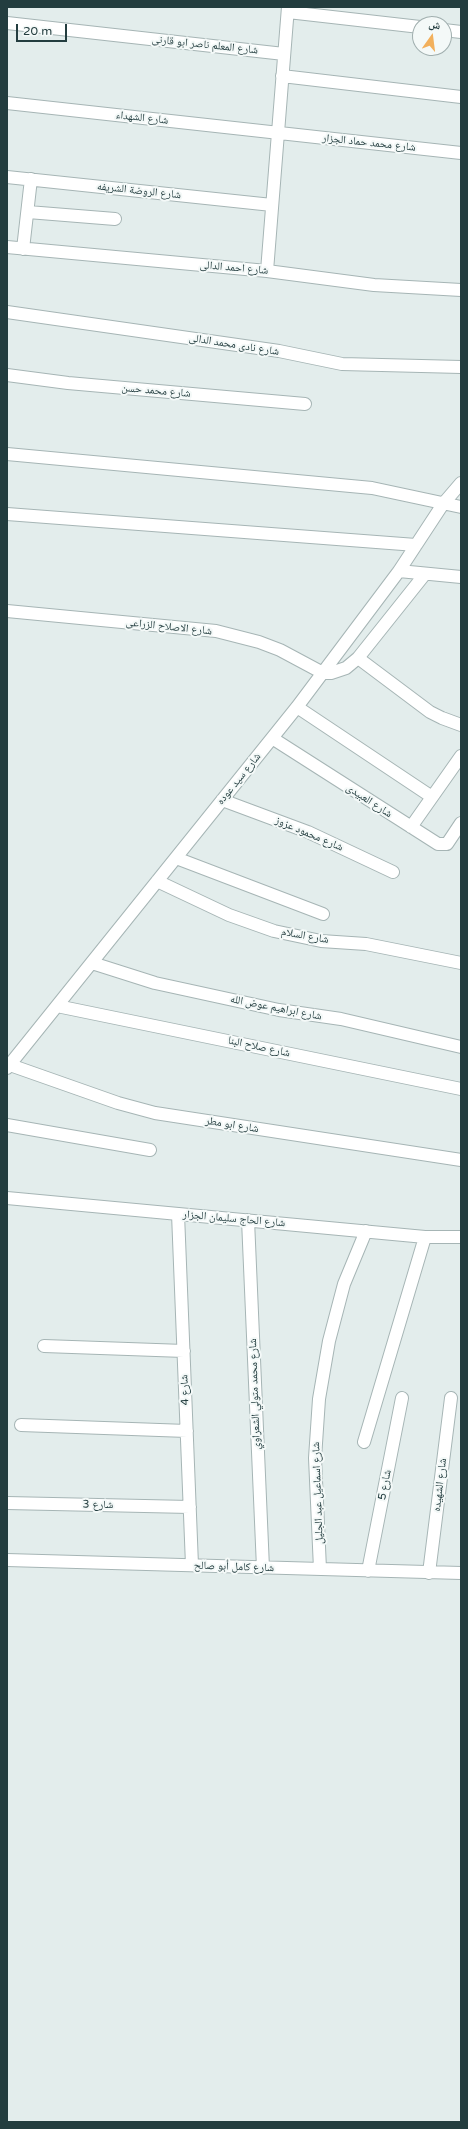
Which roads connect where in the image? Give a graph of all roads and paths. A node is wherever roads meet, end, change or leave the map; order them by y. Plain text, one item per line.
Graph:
1 (288, 9) edge
2 (7, 23) edge
3 (412, 26) edge
4 (284, 54) junction
5 (282, 76) junction
6 (461, 97) edge
7 (7, 103) edge
8 (278, 133) junction
9 (461, 153) edge
10 (7, 177) edge
11 (31, 180) junction
12 (272, 205) junction
13 (28, 212) junction
14 (115, 218) dead end
15 (7, 247) edge
16 (23, 249) junction
17 (267, 271) junction
18 (461, 290) edge
19 (7, 312) edge
20 (461, 367) edge
21 (7, 375) edge
22 (305, 404) dead end
23 (7, 454) edge
24 (461, 483) edge
25 (443, 504) junction
26 (461, 507) edge
27 (7, 514) edge
28 (416, 545) junction
29 (399, 571) junction
30 (425, 574) junction
31 (461, 578) edge
32 (7, 611) edge
33 (358, 658) junction
34 (323, 673) junction
35 (297, 707) junction
36 (461, 724) edge
37 (272, 738) junction
38 (461, 756) edge
39 (432, 797) junction
40 (222, 800) junction
41 (461, 823) edge
42 (411, 827) junction
43 (176, 858) junction
44 (393, 872) dead end
45 (157, 881) junction
46 (323, 914) dead end
47 (92, 963) junction
48 (461, 963) edge
49 (57, 1006) junction
50 (461, 1047) edge
51 (8, 1066) edge
52 (461, 1089) edge
53 (7, 1125) edge
54 (150, 1150) dead end
55 (461, 1160) edge
56 (7, 1198) edge
57 (178, 1214) junction
58 (248, 1220) junction
59 (366, 1231) junction
60 (425, 1237) junction
61 (461, 1238) edge
62 (44, 1346) dead end
63 (184, 1351) junction
64 (402, 1398) dead end
65 (451, 1398) dead end
66 (21, 1425) dead end
67 (187, 1431) junction
68 (364, 1442) dead end
69 (7, 1503) edge
70 (190, 1507) junction
71 (7, 1560) edge
72 (192, 1566) junction
73 (263, 1568) junction
74 (320, 1570) junction
75 (368, 1571) junction
76 (429, 1572) junction
77 (461, 1574) edge

1 - 3 street
1 - 4 street
2 - 4 street, شارع المعلم ناصر ابو قارنى
4 - 5 street
5 - 6 street
5 - 8 street
7 - 8 street, شارع الشهداء
8 - 9 street, شارع محمد حماد الجزار
8 - 12 street
10 - 11 street, شارع الروضة الشريفه
11 - 12 street, شارع الروضة الشريفه
11 - 13 street
12 - 17 street
13 - 14 street
13 - 16 street
15 - 16 street, شارع احمد الدالى
16 - 17 street, شارع احمد الدالى
17 - 18 street, شارع احمد الدالى
19 - 20 street, شارع نادى محمد الدالى
21 - 22 street, شارع محمد حسن
23 - 25 street
24 - 25 street, شارع سيد عوده
25 - 26 street
25 - 28 street, شارع سيد عوده
27 - 28 street
28 - 29 street, شارع سيد عوده
29 - 30 street
29 - 34 street, شارع سيد عوده
30 - 31 street
30 - 33 street
32 - 34 street, شارع الاصلاح الزراعى
33 - 34 street
33 - 36 street
34 - 35 street, شارع سيد عوده
35 - 37 street, شارع سيد عوده
35 - 39 street
37 - 40 street, شارع سيد عوده
37 - 42 street, شارع العبيدى
38 - 39 street
39 - 42 street
40 - 43 street, شارع سيد عوده
40 - 44 street, شارع محمود عزوز
41 - 42 street, شارع العبيدى
43 - 45 street, شارع سيد عوده
43 - 46 street
45 - 47 street, شارع سيد عوده
45 - 48 street, شارع السلام
47 - 49 street, شارع سيد عوده
47 - 50 street, شارع ابراهيم عوض الله
49 - 51 street, شارع سيد عوده
49 - 52 street, شارع صلاح البنا
51 - 55 street, شارع ابو مطر
53 - 54 street
56 - 57 street, شارع الحاج سليمان الجزار
57 - 58 street, شارع الحاج سليمان الجزار
57 - 63 street, شارع 4
58 - 59 street, شارع الحاج سليمان الجزار
58 - 73 street, شارع محمد متولي الشعراوي
59 - 60 street, شارع الحاج سليمان الجزار
59 - 74 street, شارع اسماعيل عبد الجليل
60 - 61 street, شارع الحاج سليمان الجزار
60 - 68 street
62 - 63 street
63 - 67 street, شارع 4
64 - 75 street, شارع 5
65 - 76 street, شارع الشهيده
66 - 67 street
67 - 70 street, شارع 4
69 - 70 street, شارع 3
70 - 72 street, شارع 4
71 - 72 street, شارع كامل أبو صالح
72 - 73 street, شارع كامل أبو صالح
73 - 74 street, شارع كامل أبو صالح
74 - 75 street, شارع كامل أبو صالح
75 - 76 street, شارع كامل أبو صالح
76 - 77 street, شارع كامل أبو صالح

